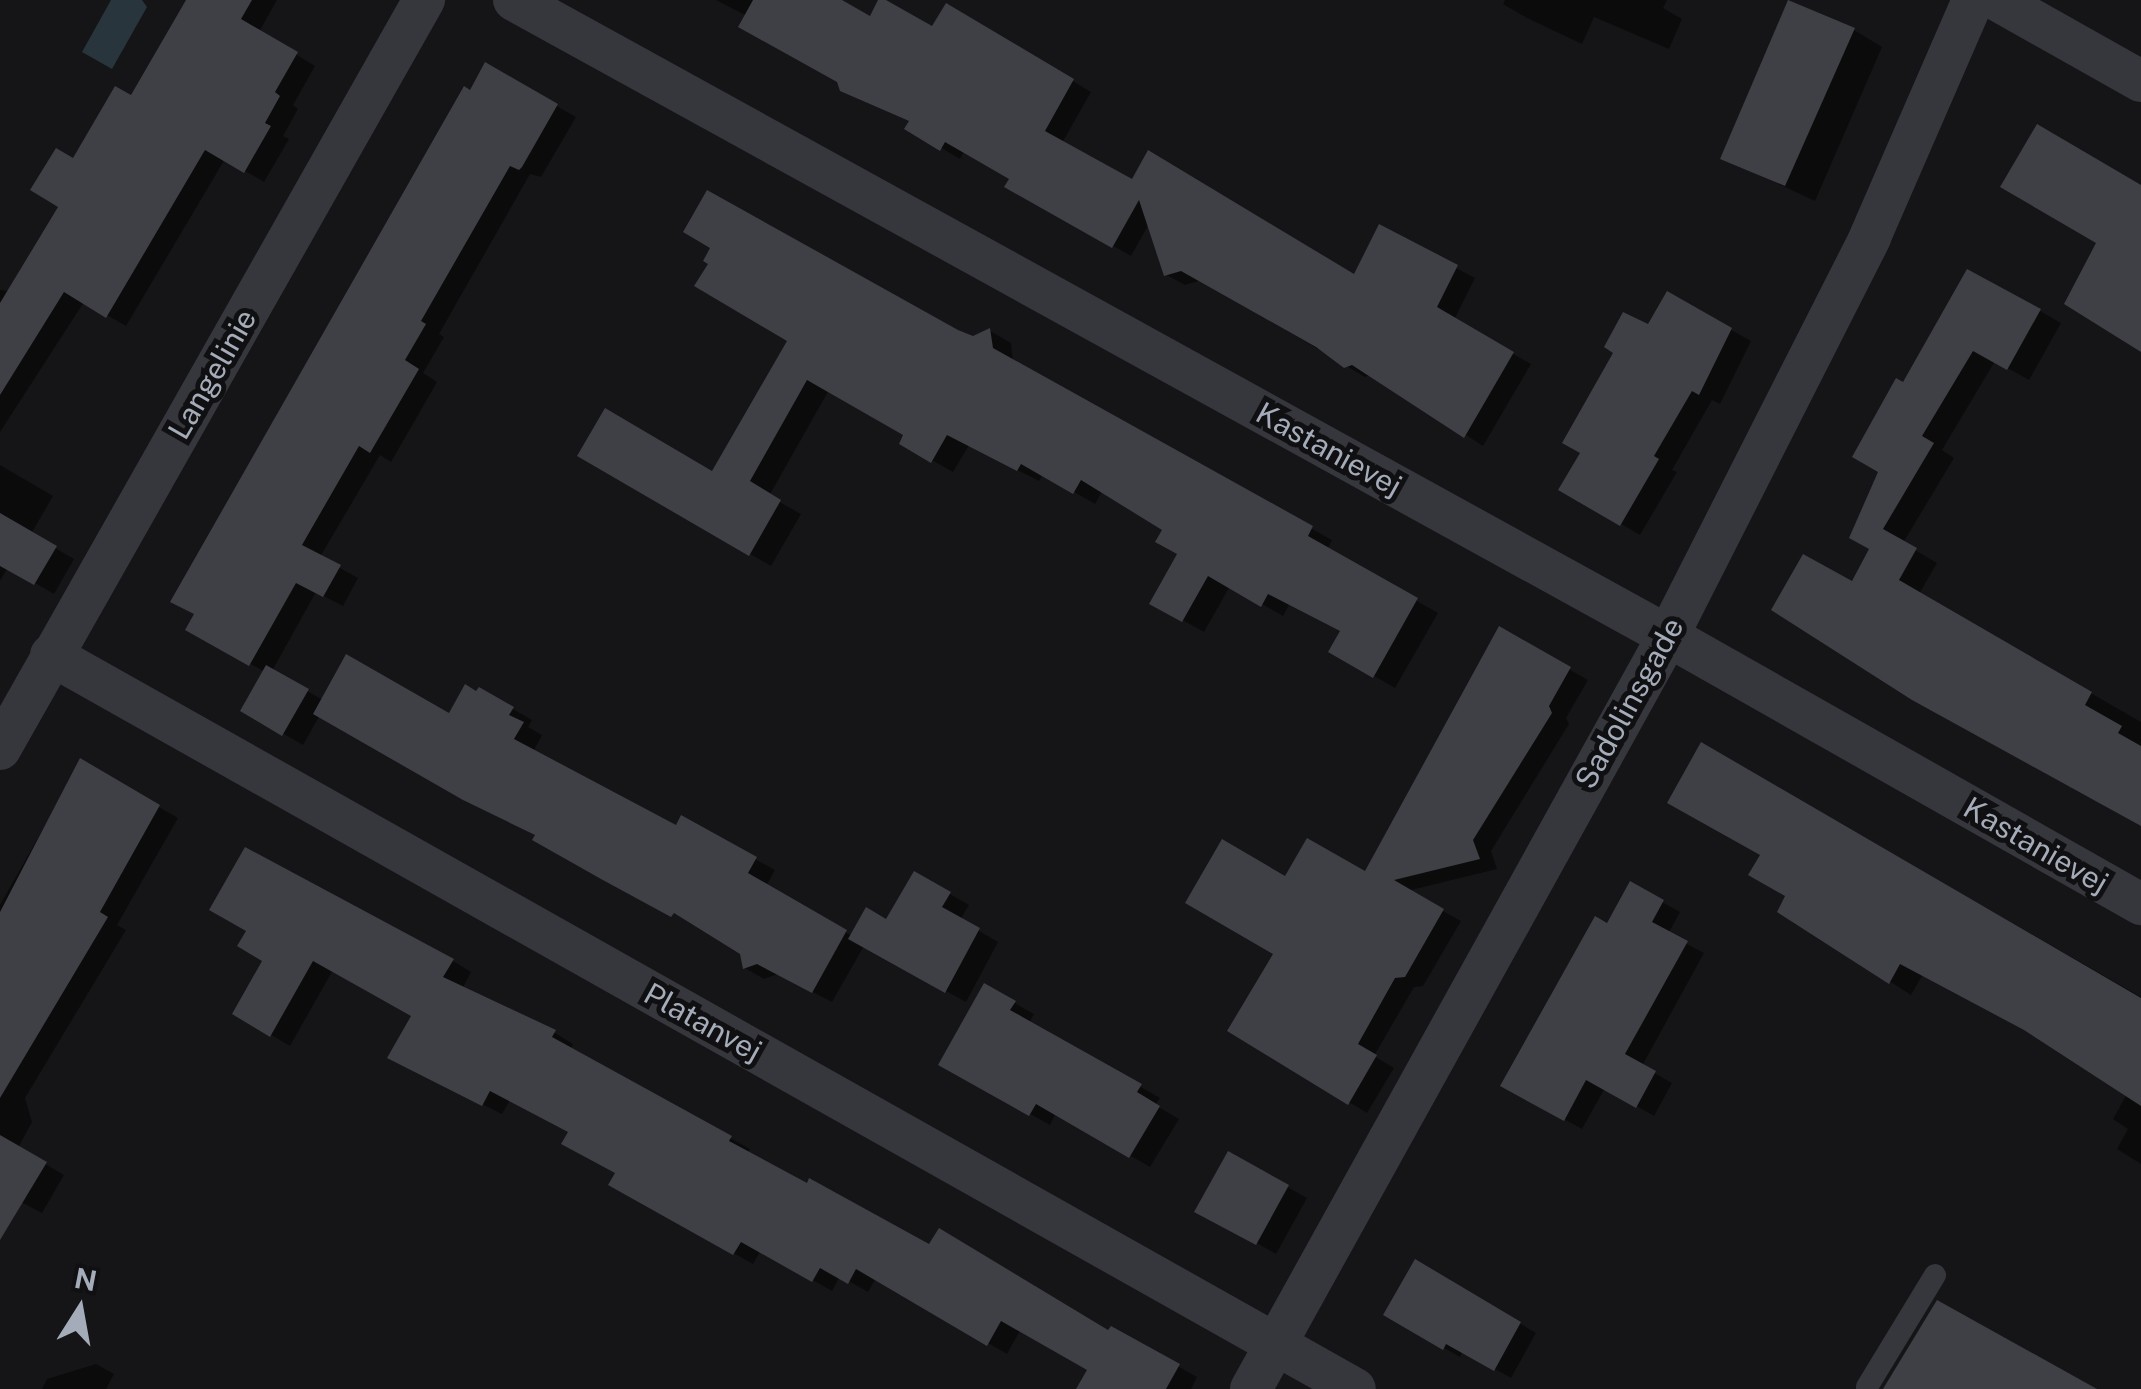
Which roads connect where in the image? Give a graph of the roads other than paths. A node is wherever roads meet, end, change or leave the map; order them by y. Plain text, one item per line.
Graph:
1 (424, 0) edge
2 (514, 0) edge
3 (1972, 0) edge
4 (1997, 0) edge
5 (2141, 81) edge
6 (1668, 636) junction
7 (51, 654) junction
8 (0, 749) edge
9 (2141, 904) edge
10 (1935, 1275) dead end
11 (1276, 1345) junction
12 (1867, 1387) edge
13 (1251, 1389) edge
14 (1355, 1389) edge

1 - 7 street, Langelinie
2 - 6 street, Kastanievej
3 - 6 street, Sadolinsgade
4 - 5 street
6 - 9 street, Kastanievej
6 - 11 street, Sadolinsgade
7 - 8 street, Langelinie
7 - 11 street, Platanvej
10 - 12 lane
11 - 13 street, Sadolinsgade
11 - 14 street, Platanvej

